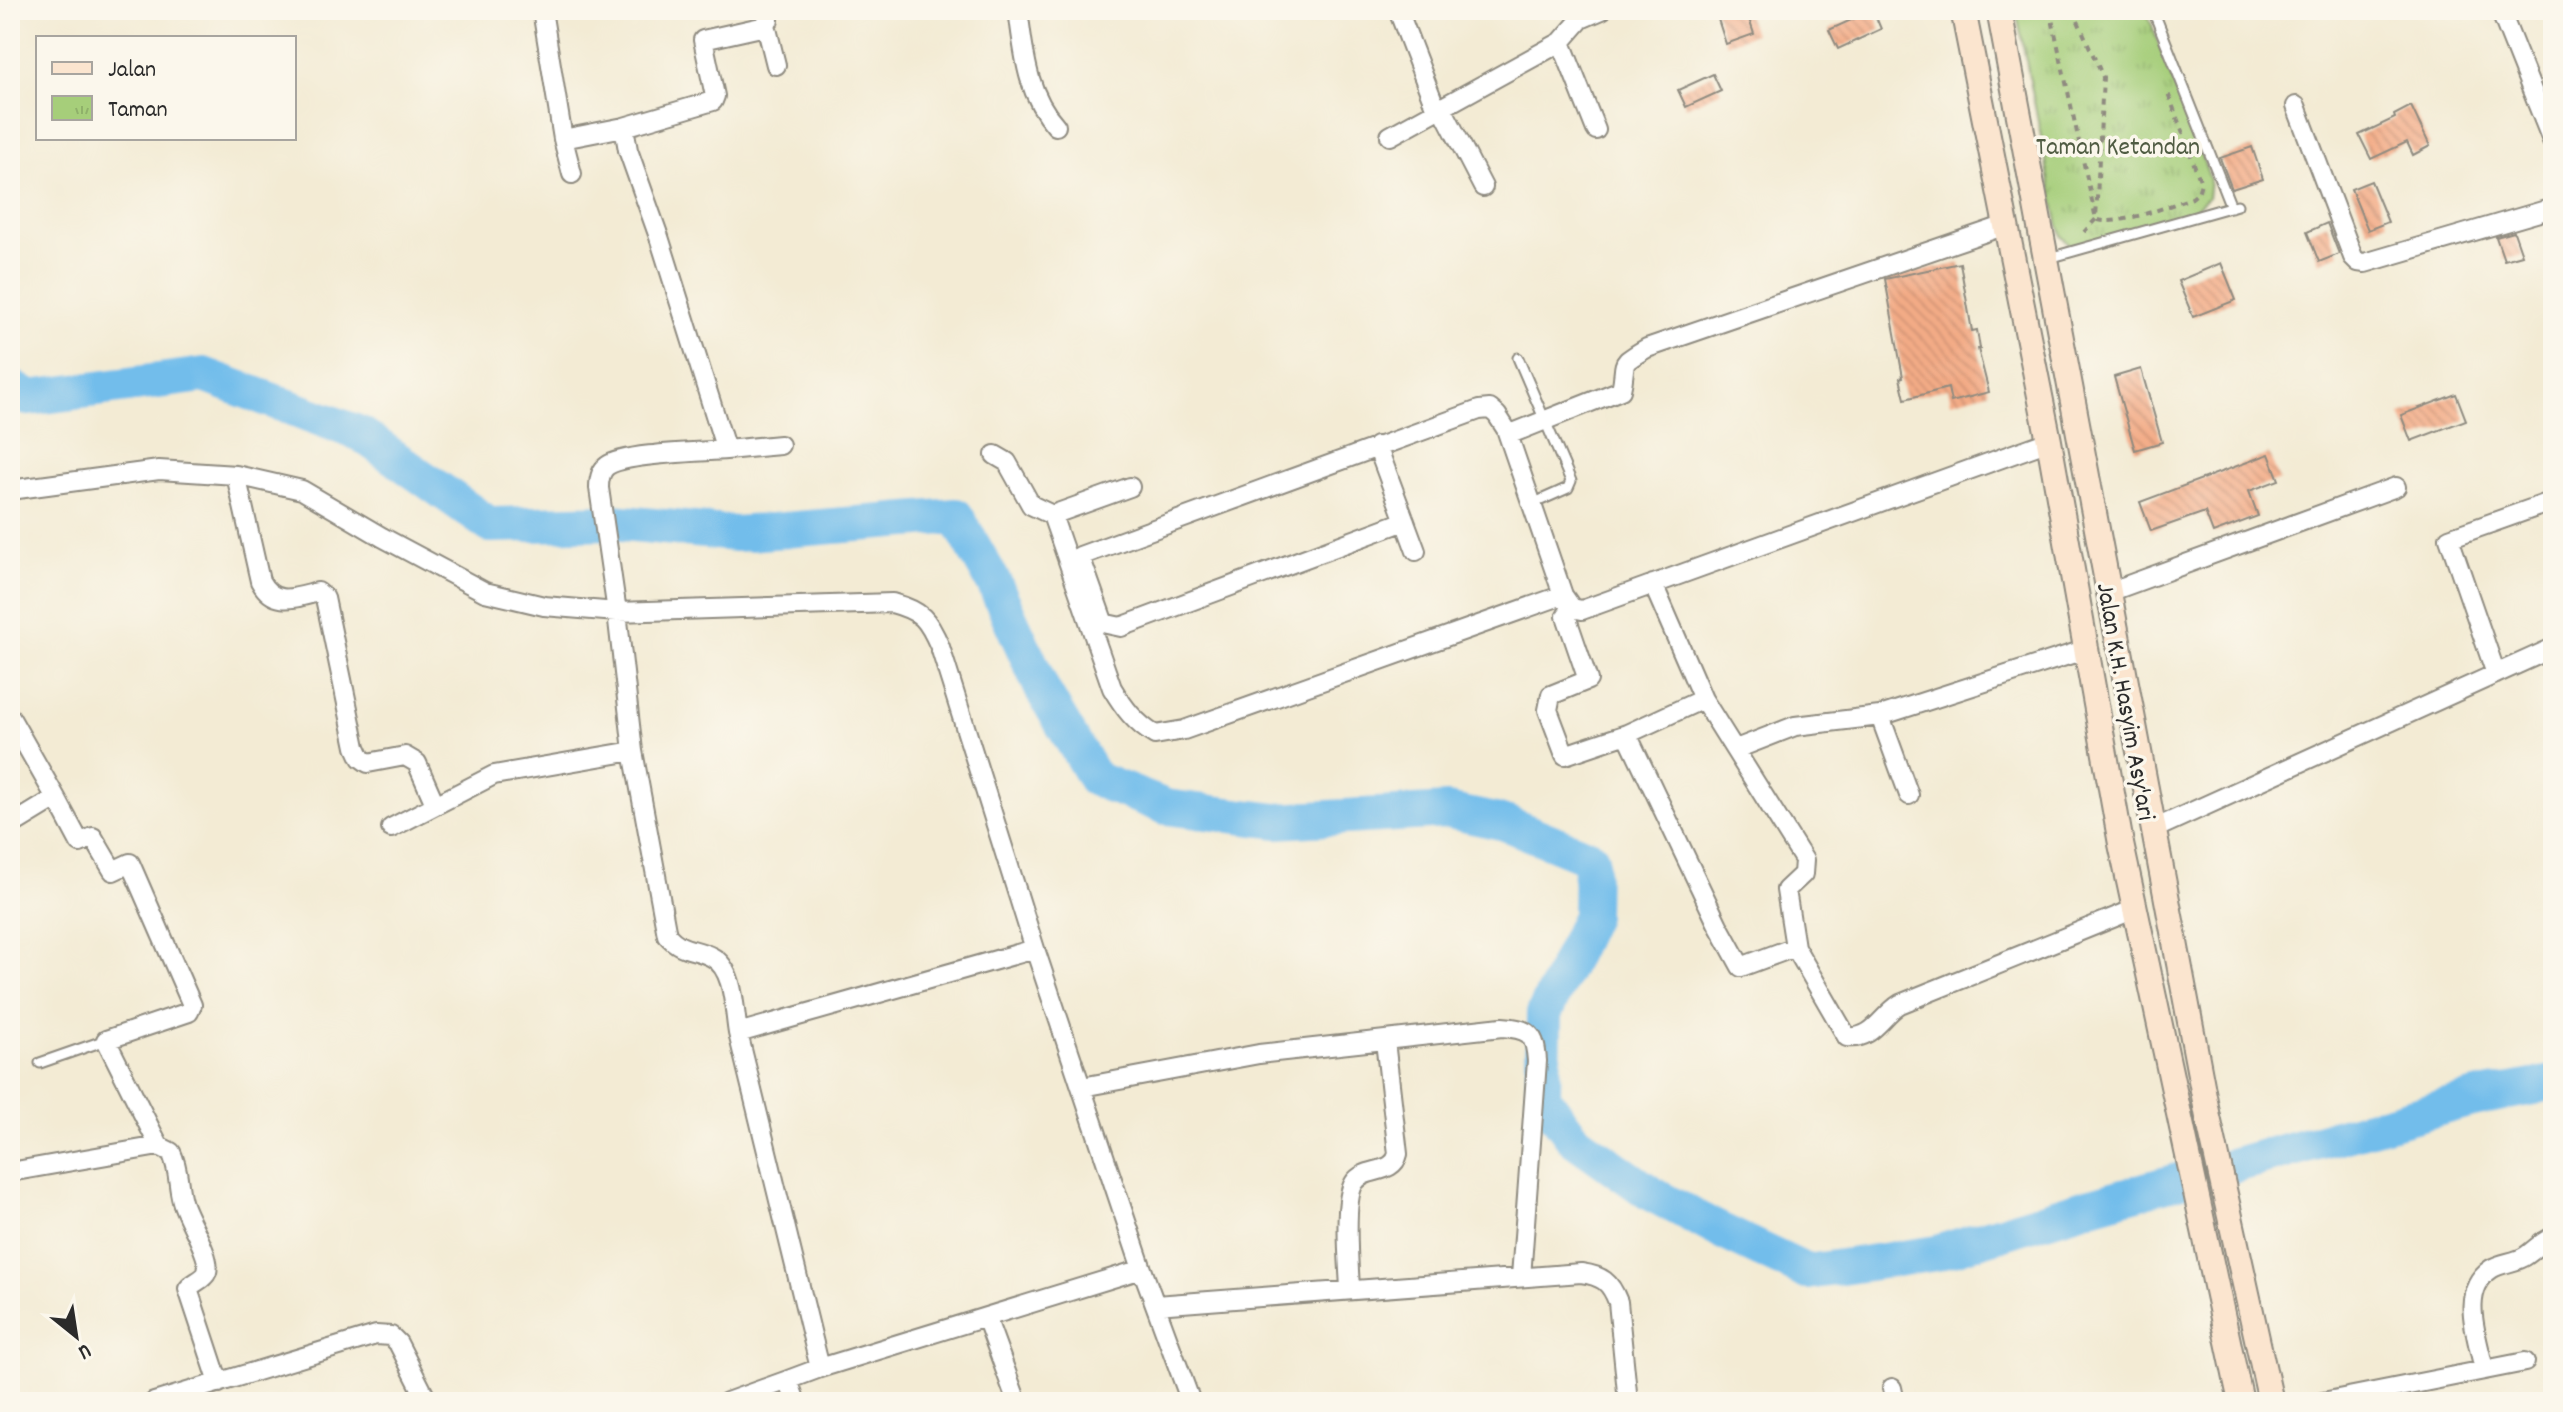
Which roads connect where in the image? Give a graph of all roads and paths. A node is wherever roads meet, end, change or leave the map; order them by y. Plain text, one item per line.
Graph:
1 (542, 10) edge
2 (1018, 10) edge
3 (1398, 10) edge
4 (1602, 10) edge
5 (1963, 10) edge
6 (1999, 10) edge
7 (2050, 10) edge
8 (2073, 10) edge
9 (2153, 10) edge
10 (2500, 10) edge
11 (766, 17) edge
12 (1561, 42) junction
13 (776, 65) dead end
14 (2164, 82) dead end
15 (2296, 106) dead end
16 (1438, 108) junction
17 (1056, 126) dead end
18 (624, 127) junction
19 (1596, 130) dead end
20 (1390, 136) dead end
21 (563, 139) junction
22 (2553, 143) edge
23 (572, 174) dead end
24 (1483, 187) dead end
25 (2553, 208) edge
26 (2096, 219) junction
27 (2006, 225) junction
28 (2046, 259) junction
29 (1518, 358) dead end
30 (1546, 420) junction
31 (1508, 435) junction
32 (2049, 441) junction
33 (780, 445) dead end
34 (1377, 446) junction
35 (726, 450) junction
36 (995, 455) dead end
37 (236, 475) junction
38 (1130, 487) dead end
39 (2396, 487) dead end
40 (10, 490) edge
41 (2553, 501) edge
42 (1532, 504) junction
43 (1052, 515) junction
44 (1405, 521) junction
45 (1416, 551) dead end
46 (1074, 558) junction
47 (1653, 584) junction
48 (2109, 592) junction
49 (1567, 602) junction
50 (617, 612) junction
51 (2553, 648) edge
52 (2087, 649) junction
53 (2496, 674) junction
54 (1703, 699) junction
55 (1880, 716) junction
56 (10, 717) edge
57 (1627, 734) junction
58 (1736, 749) junction
59 (633, 751) junction
60 (1909, 795) dead end
61 (56, 798) junction
62 (435, 804) junction
63 (10, 826) edge
64 (391, 828) dead end
65 (2154, 829) junction
66 (2135, 909) junction
67 (1795, 947) junction
68 (1035, 949) junction
69 (738, 1033) junction
70 (106, 1040) junction
71 (1385, 1041) junction
72 (40, 1063) dead end
73 (1082, 1087) junction
74 (159, 1146) junction
75 (10, 1172) edge
76 (2553, 1237) edge
77 (1142, 1269) junction
78 (1521, 1277) junction
79 (1350, 1289) junction
80 (1156, 1305) junction
81 (986, 1317) junction
82 (2525, 1362) dead end
83 (820, 1368) junction
84 (2484, 1370) junction
85 (788, 1380) junction
86 (219, 1383) junction
87 (154, 1402) edge
88 (428, 1402) edge
89 (727, 1402) edge
90 (796, 1402) edge
91 (1017, 1402) edge
92 (1191, 1402) edge
93 (1628, 1402) edge
94 (2241, 1402) edge
95 (2271, 1402) edge
96 (2323, 1402) edge

1 - 21 street
2 - 17 street
3 - 16 street
4 - 12 street
5 - 27 main road, Jalan K.H. Hasyim Asy'ari
6 - 28 main road, Jalan K.H. Hasyim Asy'ari
7 - 26 path
8 - 26 path
9 - 28 lane
10 - 22 street
11 - 13 street
11 - 18 street
12 - 16 street
12 - 19 street
14 - 26 path
15 - 25 street
16 - 20 street
16 - 24 street
18 - 21 street
18 - 35 street
21 - 23 street
27 - 30 street
27 - 32 main road, Jalan K.H. Hasyim Asy'ari
28 - 48 main road, Jalan K.H. Hasyim Asy'ari
29 - 30 lane
30 - 31 street
30 - 42 lane
31 - 34 street
31 - 42 street
32 - 47 street
32 - 52 main road, Jalan K.H. Hasyim Asy'ari
33 - 35 street
34 - 44 street
34 - 46 street
35 - 50 street
36 - 43 street
37 - 40 street
37 - 50 street
37 - 62 street
38 - 43 street
39 - 48 street
41 - 53 street
42 - 49 street
43 - 46 street
44 - 45 street
44 - 46 street
46 - 49 street
47 - 49 street
47 - 54 street
48 - 65 main road, Jalan K.H. Hasyim Asy'ari
49 - 57 street
50 - 59 street
50 - 68 street
51 - 53 street
52 - 55 street
52 - 66 main road, Jalan K.H. Hasyim Asy'ari
53 - 65 street
54 - 57 street
54 - 58 street
55 - 58 street
55 - 60 street
56 - 61 street
57 - 67 street
58 - 67 street
59 - 62 street
59 - 69 street
61 - 63 street
61 - 70 street
62 - 64 street
65 - 95 main road, Jalan K.H. Hasyim Asy'ari
66 - 67 street
66 - 94 main road, Jalan K.H. Hasyim Asy'ari
68 - 69 street
68 - 73 street
69 - 83 street
70 - 72 lane
70 - 74 street
71 - 73 street
71 - 78 street
71 - 79 street
73 - 77 street
74 - 75 street
74 - 86 street
76 - 84 street
77 - 80 street
77 - 81 street
78 - 79 street
78 - 93 street
79 - 80 street
80 - 92 street
81 - 83 street
81 - 91 street
82 - 84 street
83 - 85 street
84 - 96 street
85 - 89 street
85 - 90 street
86 - 87 street
86 - 88 street

